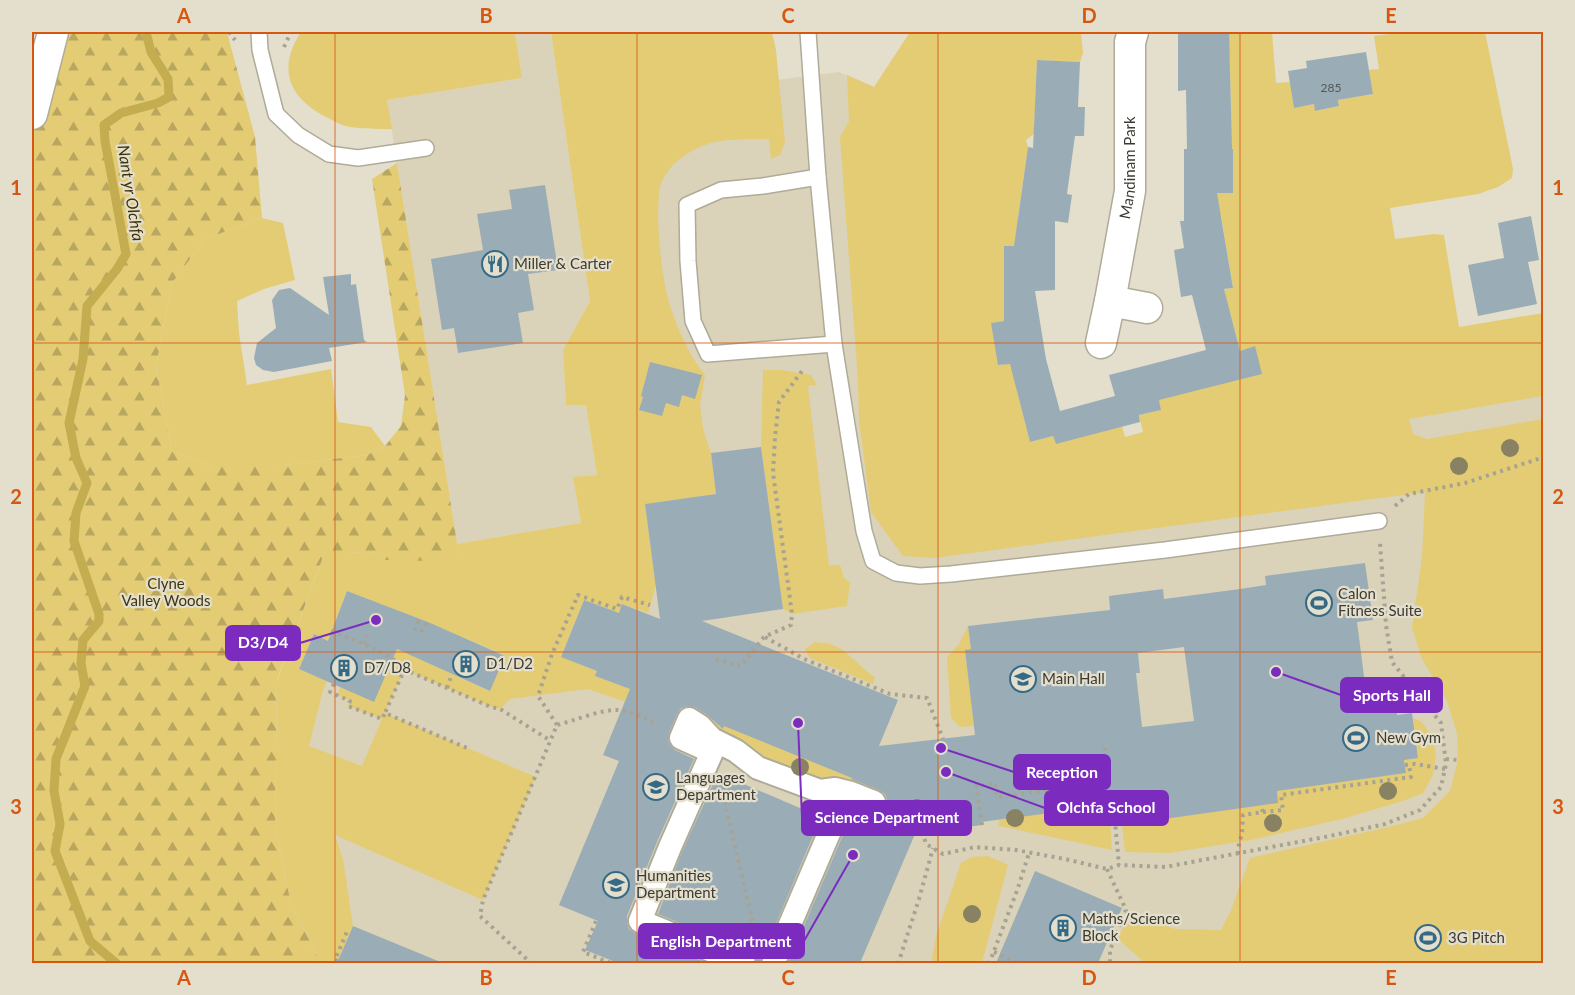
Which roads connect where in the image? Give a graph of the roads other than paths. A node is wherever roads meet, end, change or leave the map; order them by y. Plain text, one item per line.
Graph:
1 (53, 32) edge
2 (259, 32) edge
3 (808, 32) edge
4 (1133, 32) edge
5 (32, 114) edge
6 (426, 148) dead end
7 (818, 177) junction
8 (1110, 300) junction
9 (1147, 308) dead end
10 (1101, 343) dead end
11 (834, 344) junction
12 (1379, 521) road end
13 (744, 963) edge
14 (773, 963) edge

1 - 5 street
2 - 6 lane
3 - 7 lane
4 - 8 street, Mandinam Park
7 - 11 lane
7 - 11 lane
8 - 9 street
8 - 10 street, Mandinam Park
11 - 12 lane
13 - 14 street

